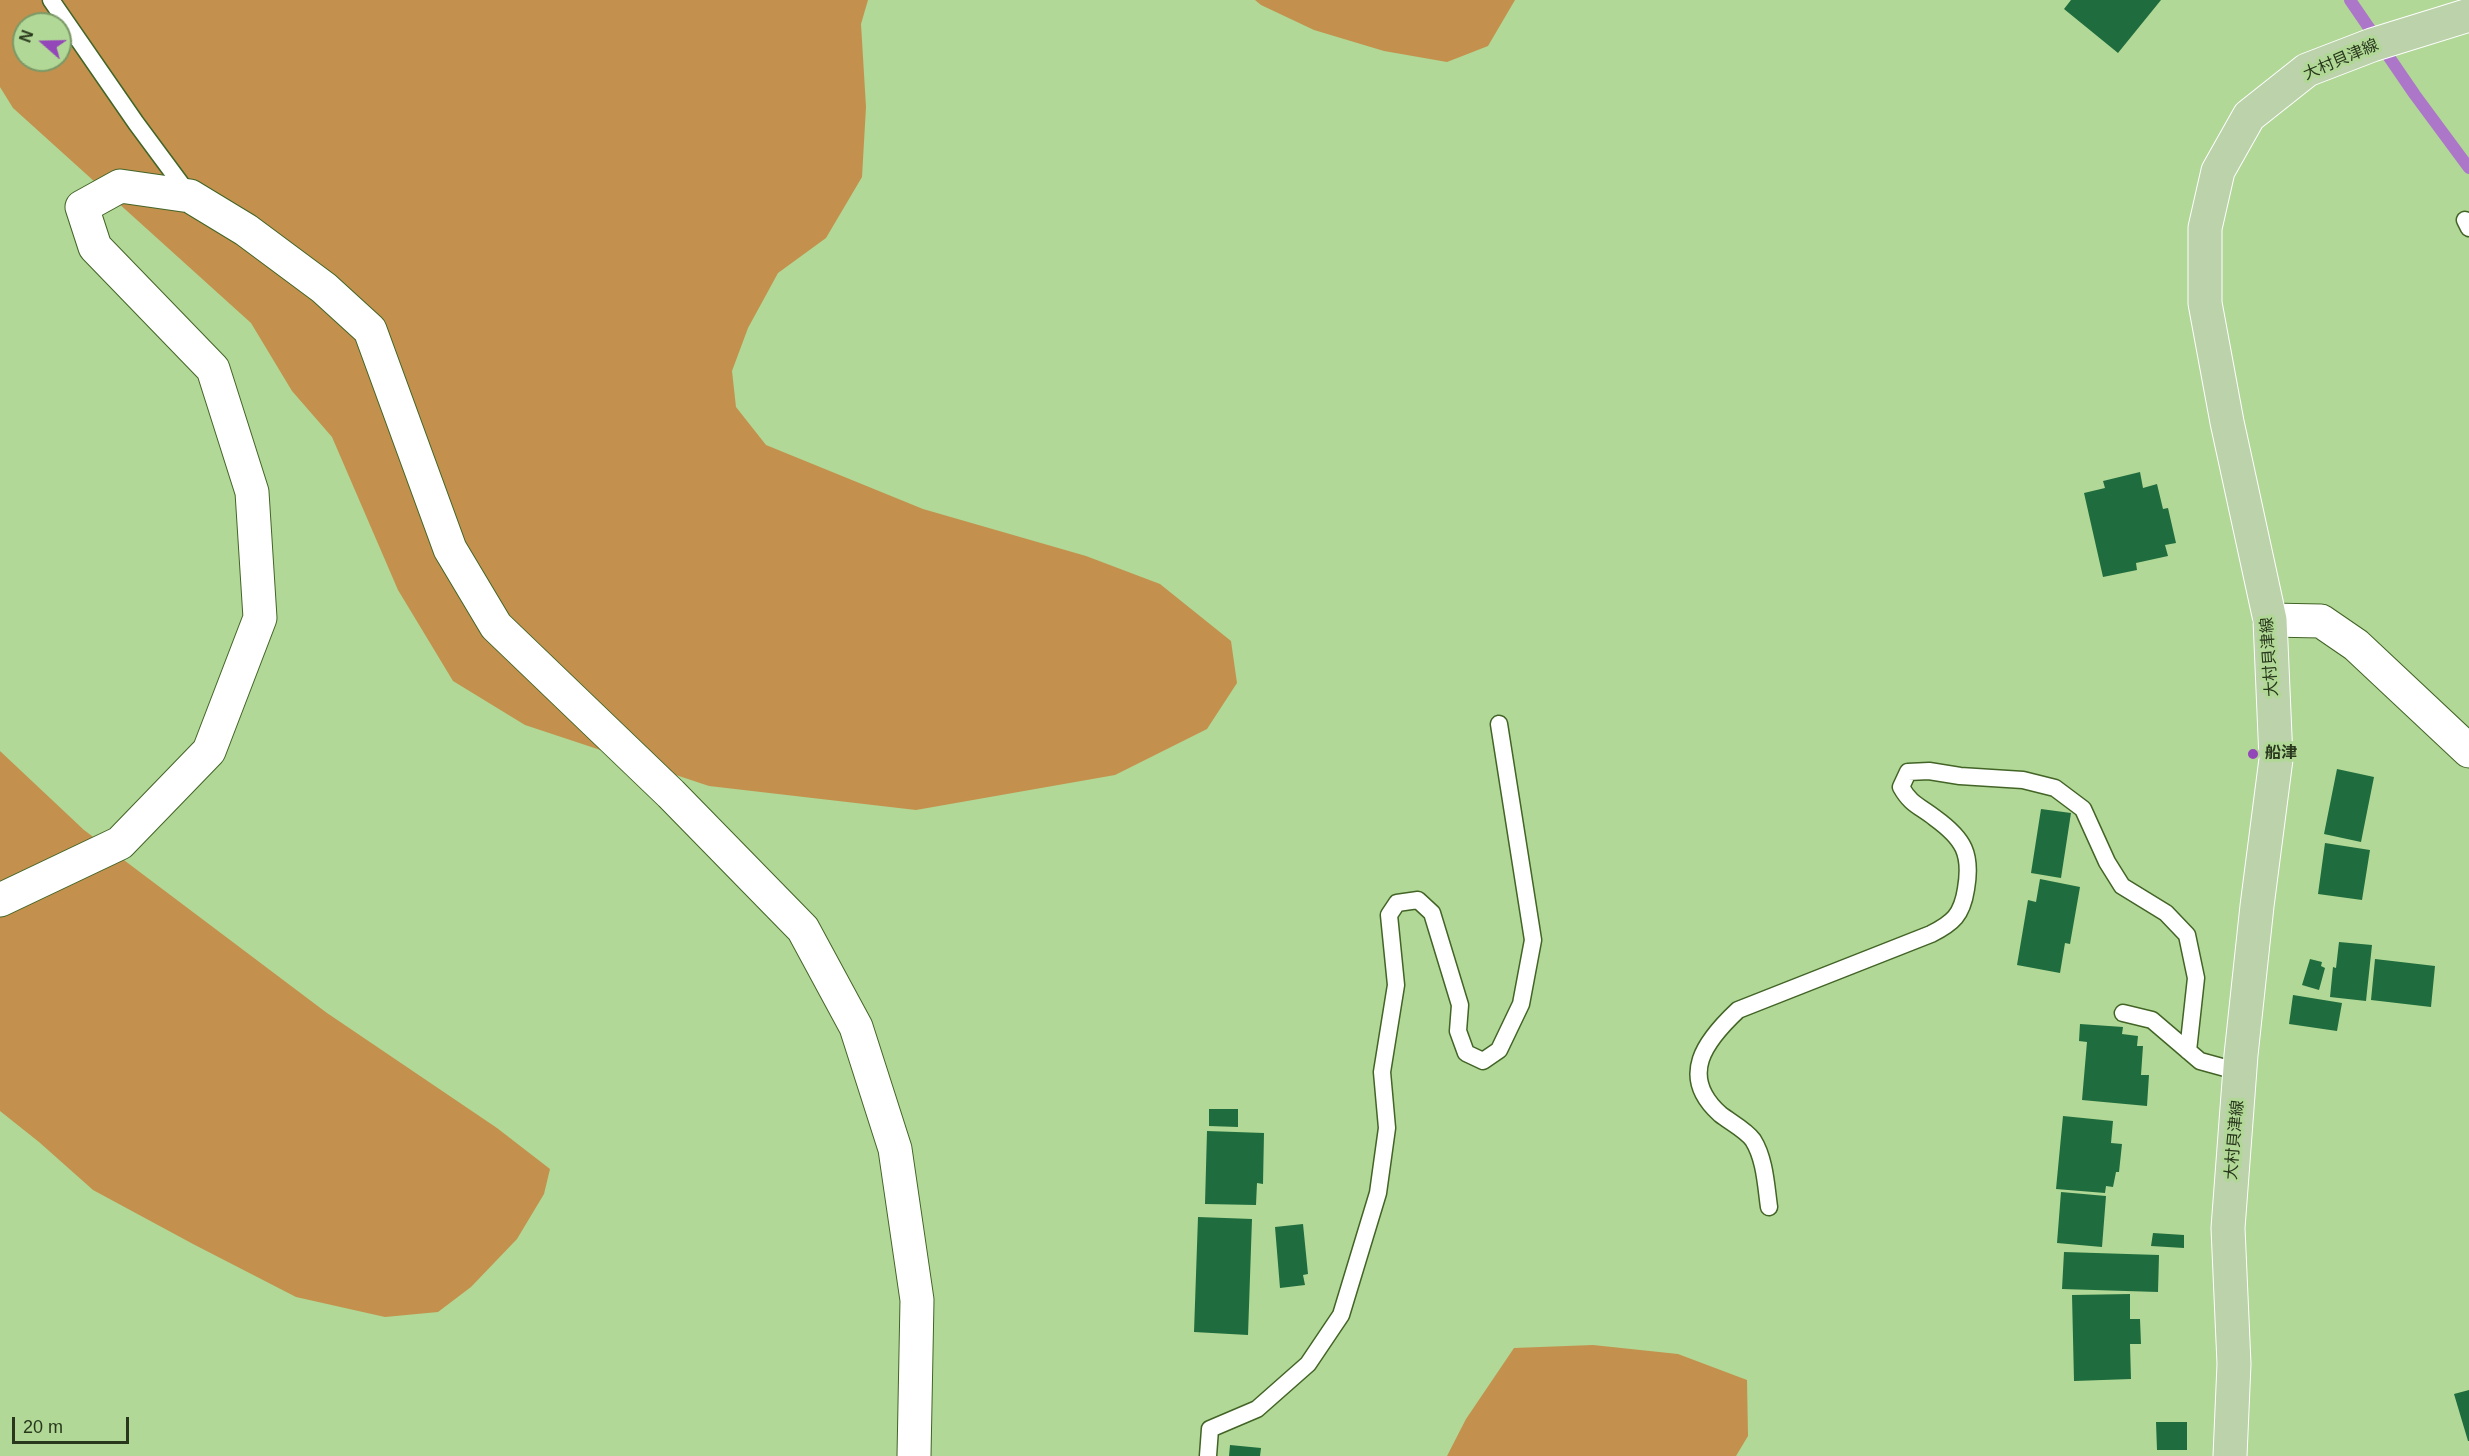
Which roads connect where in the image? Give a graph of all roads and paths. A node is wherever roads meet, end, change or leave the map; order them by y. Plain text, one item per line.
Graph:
1 (51, 0) edge
2 (2469, 15) edge
3 (190, 196) junction
4 (2270, 620) junction
5 (1499, 724) dead end
6 (2469, 751) edge
7 (0, 900) edge
8 (2123, 1013) dead end
9 (2188, 1051) junction
10 (2240, 1072) junction
11 (1769, 1207) dead end
12 (914, 1456) edge
13 (1208, 1456) edge
14 (2230, 1456) edge

1 - 3 lane
2 - 4 main road, 大村貝津線
3 - 7 street
3 - 12 street
4 - 6 street
4 - 10 main road, 大村貝津線
5 - 13 lane
8 - 9 lane
9 - 10 lane
9 - 11 lane
10 - 14 main road, 大村貝津線

